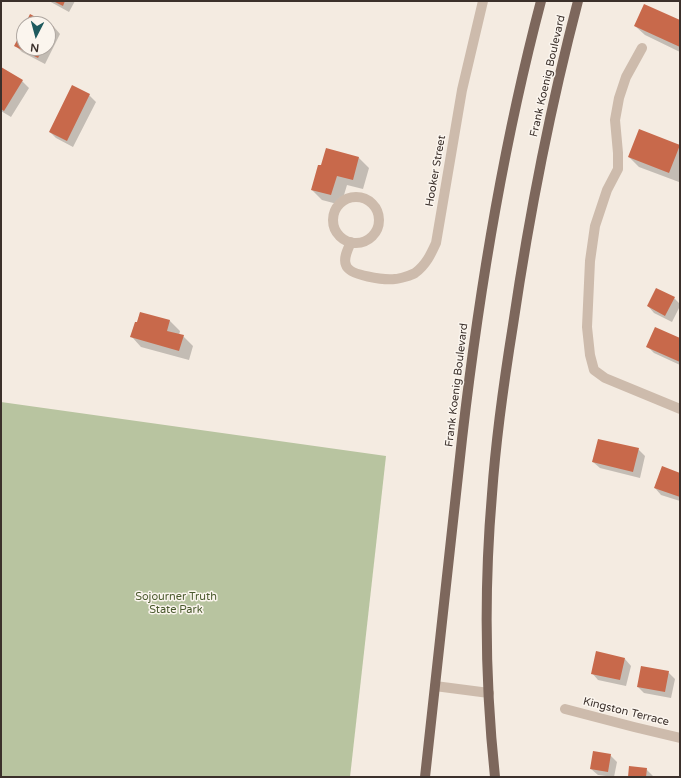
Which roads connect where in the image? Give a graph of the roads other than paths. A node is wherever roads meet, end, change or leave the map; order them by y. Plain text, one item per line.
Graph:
1 (483, 1) edge
2 (541, 1) edge
3 (578, 1) edge
4 (642, 48) dead end
5 (351, 242) junction
6 (680, 410) edge
7 (435, 686) junction
8 (489, 693) junction
9 (565, 709) dead end
10 (680, 738) edge
11 (425, 777) edge
12 (495, 777) edge

1 - 5 street, Hooker Street
2 - 7 main road, Frank Koenig Boulevard
3 - 8 main road, Frank Koenig Boulevard
4 - 6 street
5 - 5 street
7 - 8 street
7 - 11 main road, Frank Koenig Boulevard
8 - 12 main road, Frank Koenig Boulevard
9 - 10 street, Kingston Terrace

